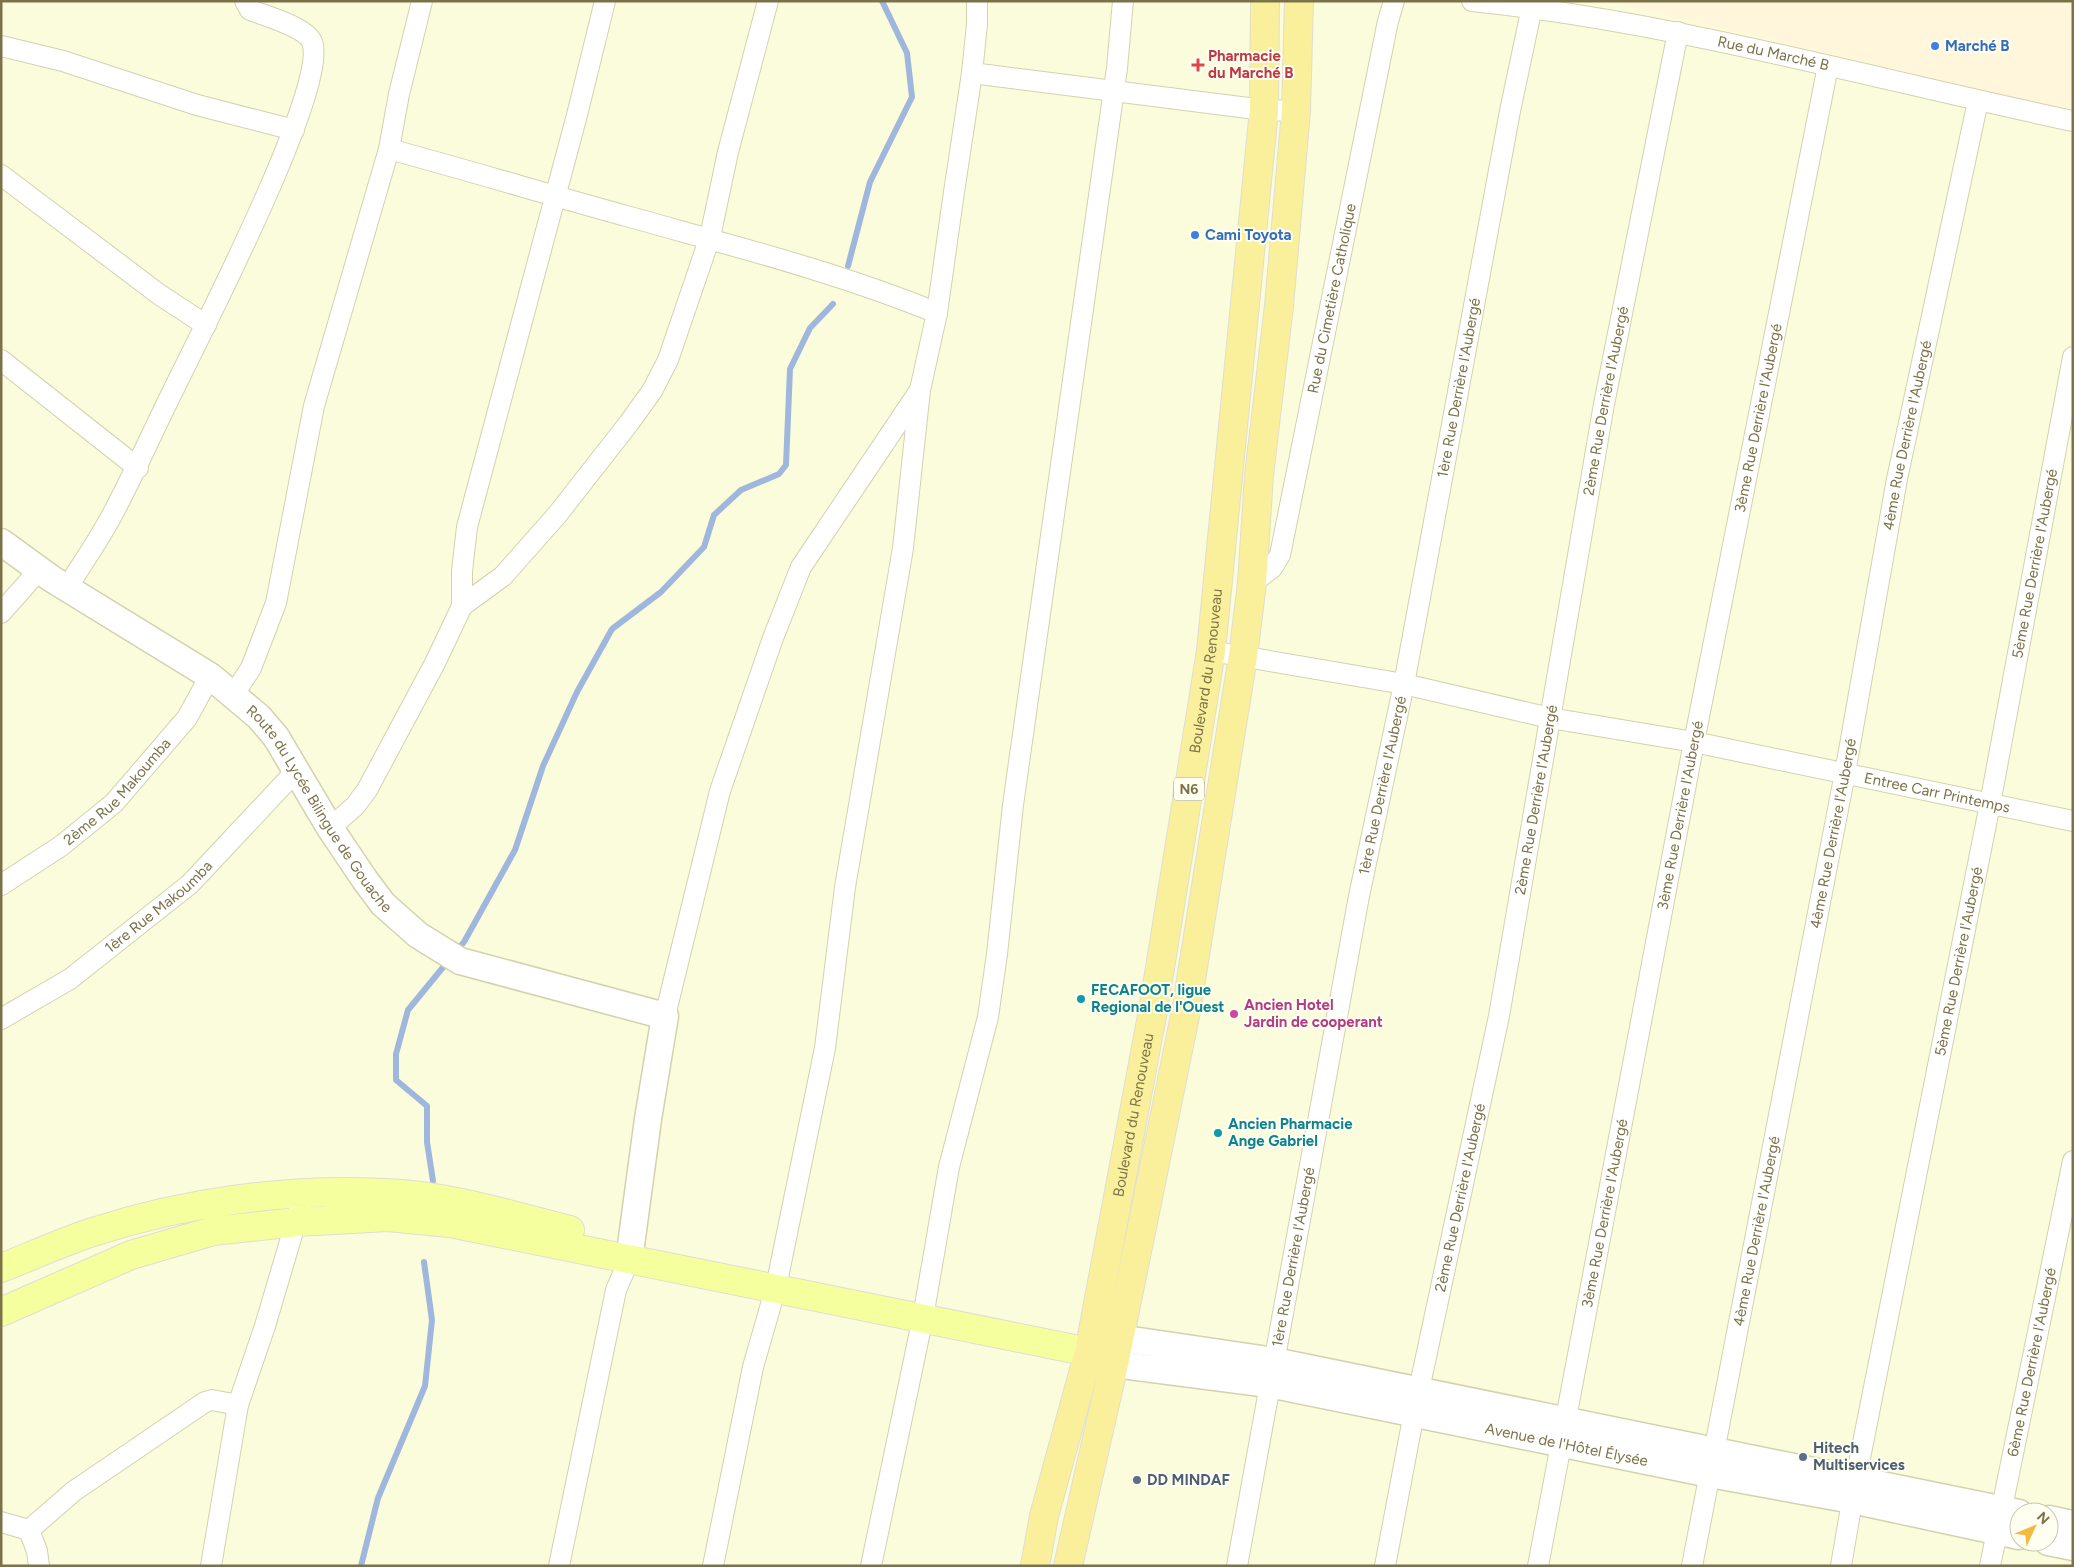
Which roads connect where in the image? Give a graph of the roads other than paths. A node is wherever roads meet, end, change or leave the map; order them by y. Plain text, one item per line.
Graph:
1 (245, 1) edge
2 (422, 1) edge
3 (605, 1) edge
4 (768, 1) edge
5 (977, 1) edge
6 (1123, 1) edge
7 (1265, 1) edge
8 (1300, 1) edge
9 (1394, 1) edge
10 (1472, 1) edge
11 (1532, 7) junction
12 (1678, 32) junction
13 (1, 46) edge
14 (1828, 66) junction
15 (972, 73) junction
16 (1112, 90) junction
17 (1978, 101) junction
18 (1264, 110) junction
19 (1296, 111) junction
20 (2073, 121) edge
21 (294, 130) junction
22 (390, 149) junction
23 (1, 175) edge
24 (556, 195) junction
25 (710, 237) junction
26 (937, 313) junction
27 (206, 325) junction
28 (2073, 357) edge
29 (1, 360) edge
30 (920, 390) junction
31 (138, 468) junction
32 (1, 542) edge
33 (39, 570) junction
34 (1252, 582) junction
35 (67, 588) junction
36 (462, 606) junction
37 (1, 614) edge
38 (1211, 651) junction
39 (1243, 656) junction
40 (210, 676) junction
41 (1404, 684) junction
42 (234, 694) junction
43 (1550, 718) junction
44 (1694, 742) junction
45 (296, 771) junction
46 (1845, 774) junction
47 (1990, 804) junction
48 (2073, 821) edge
49 (330, 828) junction
50 (1, 885) edge
51 (665, 1016) junction
52 (1, 1019) edge
53 (1148, 1037) junction
54 (1179, 1045) junction
55 (2073, 1160) edge
56 (304, 1194) junction
57 (297, 1222) junction
58 (631, 1252) junction
59 (1, 1268) edge
60 (777, 1280) junction
61 (924, 1310) junction
62 (1, 1312) edge
63 (1090, 1342) junction
64 (1116, 1351) junction
65 (1272, 1372) junction
66 (1416, 1402) junction
67 (238, 1406) junction
68 (1564, 1433) junction
69 (1712, 1463) junction
70 (1854, 1489) junction
71 (2013, 1502) edge
72 (2059, 1521) edge
73 (1, 1522) edge
74 (2009, 1522) edge
75 (2073, 1524) edge
76 (29, 1530) junction
77 (2059, 1544) edge
78 (2073, 1547) edge
79 (39, 1566) edge
80 (211, 1566) edge
81 (558, 1566) edge
82 (714, 1566) edge
83 (871, 1566) edge
84 (1035, 1566) edge
85 (1068, 1566) edge
86 (1237, 1566) edge
87 (1385, 1566) edge
88 (1538, 1566) edge
89 (1692, 1566) edge
90 (1841, 1566) edge
91 (1990, 1566) edge

1 - 21 street
2 - 22 street
3 - 24 street
4 - 25 street
5 - 15 street
6 - 16 street
7 - 18 highway, Boulevard du Renouveau / N6
8 - 19 highway, Boulevard du Renouveau / N6
9 - 34 street, Rue du Cimetière Catholique
10 - 11 street, Rue du Marché B
11 - 12 street, Rue du Marché B
11 - 41 street, 1ère Rue Derrière l'Aubergé
12 - 14 street, Rue du Marché B
12 - 43 street, 2ème Rue Derrière l'Aubergé
13 - 21 street
14 - 17 street, Rue du Marché B
14 - 44 street, 3ème Rue Derrière l'Aubergé
15 - 16 street
15 - 26 street
16 - 18 street
16 - 61 street
17 - 20 street, Rue du Marché B
17 - 46 street, 4ème Rue Derrière l'Aubergé
18 - 19 street
18 - 38 highway, Boulevard du Renouveau / N6
19 - 34 highway, Boulevard du Renouveau / N6
21 - 27 street
22 - 24 street
22 - 42 street
23 - 27 street
24 - 25 street
24 - 36 street
25 - 26 street
25 - 36 street
26 - 30 street
27 - 31 street
28 - 47 street, 5ème Rue Derrière l'Aubergé
29 - 31 street
30 - 51 street
30 - 60 street
31 - 35 street
32 - 33 street, Route du Lycée Bilingue de Gouache
33 - 35 street, Route du Lycée Bilingue de Gouache
33 - 37 street
34 - 39 highway, Boulevard du Renouveau / N6
35 - 40 street, Route du Lycée Bilingue de Gouache
36 - 49 street
38 - 39 street, Entree Carr Printemps
38 - 53 highway, Boulevard du Renouveau / N6
39 - 41 street, Entree Carr Printemps
39 - 54 highway, Boulevard du Renouveau / N6
40 - 42 street, Route du Lycée Bilingue de Gouache
40 - 50 street, 2ème Rue Makoumba
41 - 43 street, Entree Carr Printemps
41 - 65 street, 1ère Rue Derrière l'Aubergé
42 - 45 street, Route du Lycée Bilingue de Gouache
43 - 44 street, Entree Carr Printemps
43 - 66 street, 2ème Rue Derrière l'Aubergé
44 - 46 street, Entree Carr Printemps
44 - 68 street, 3ème Rue Derrière l'Aubergé
45 - 49 street, Route du Lycée Bilingue de Gouache
45 - 52 street, 1ère Rue Makoumba
46 - 47 street, Entree Carr Printemps
46 - 69 street, 4ème Rue Derrière l'Aubergé
47 - 48 street, Entree Carr Printemps
47 - 70 street, 5ème Rue Derrière l'Aubergé
49 - 51 street, Route du Lycée Bilingue de Gouache
51 - 58 street
53 - 54 highway
53 - 63 highway, Boulevard du Renouveau / N6
54 - 64 highway, Boulevard du Renouveau / N6
55 - 71 street, 6ème Rue Derrière l'Aubergé
56 - 57 street
56 - 58 main road
56 - 59 main road
57 - 58 main road
57 - 62 main road
57 - 67 street
58 - 60 main road
58 - 81 street
60 - 61 main road
60 - 82 street
61 - 63 main road
61 - 83 street
63 - 64 main road
63 - 84 highway, Boulevard du Renouveau / N6
64 - 65 street, Avenue de l'Hôtel Élysée
64 - 85 highway, Boulevard du Renouveau / N6
65 - 66 street, Avenue de l'Hôtel Élysée
65 - 86 street, 1ère Rue Derrière l'Aubergé
66 - 68 street, Avenue de l'Hôtel Élysée
66 - 87 street, 2ème Rue Derrière l'Aubergé
67 - 76 street
67 - 80 street
68 - 69 street, Avenue de l'Hôtel Élysée
68 - 88 street, 3ème Rue Derrière l'Aubergé
69 - 70 street, Avenue de l'Hôtel Élysée
69 - 89 street, 4ème Rue Derrière l'Aubergé
70 - 74 street, Avenue de l'Hôtel Élysée
70 - 90 street, 5ème Rue Derrière l'Aubergé
72 - 75 street
73 - 76 street
74 - 91 street, 6ème Rue Derrière l'Aubergé
76 - 79 street
77 - 78 street

